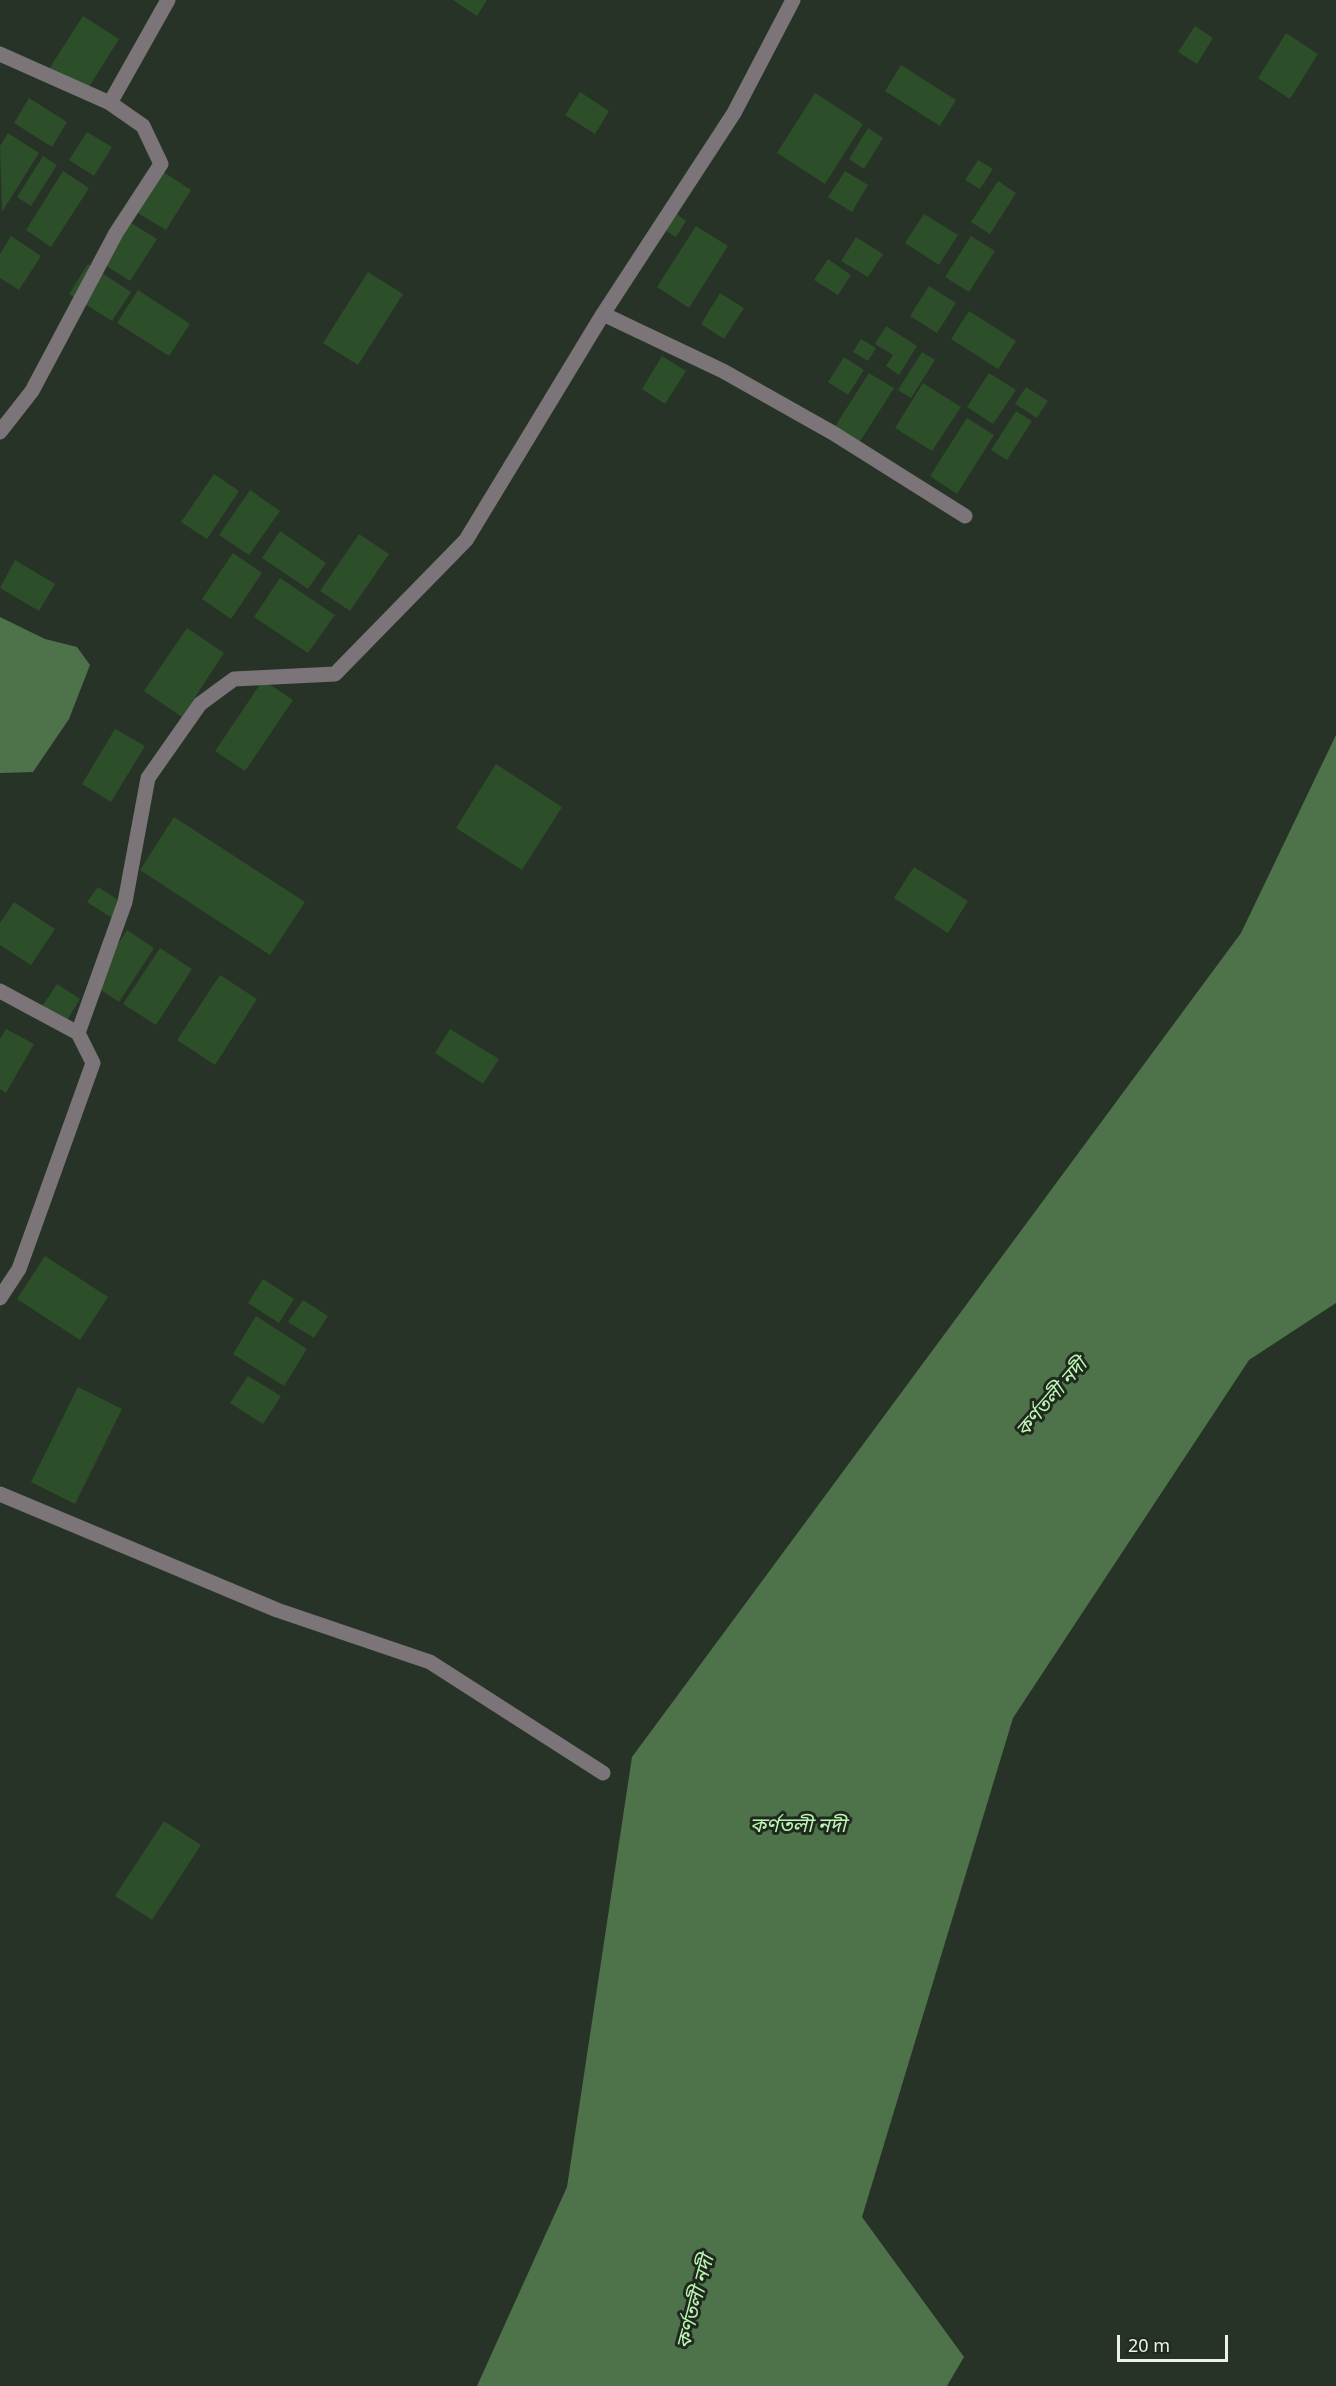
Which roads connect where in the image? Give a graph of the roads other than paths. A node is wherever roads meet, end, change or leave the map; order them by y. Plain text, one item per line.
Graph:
1 (168, 0) edge
2 (793, 0) edge
3 (0, 54) edge
4 (110, 103) junction
5 (603, 314) junction
6 (0, 432) edge
7 (965, 516) dead end
8 (0, 991) edge
9 (78, 1033) junction
10 (0, 1298) edge
11 (0, 1494) edge
12 (603, 1773) dead end

1 - 4 street
2 - 5 street
3 - 4 street
4 - 6 street
5 - 7 street
5 - 9 street
8 - 9 street
9 - 10 street
11 - 12 street

